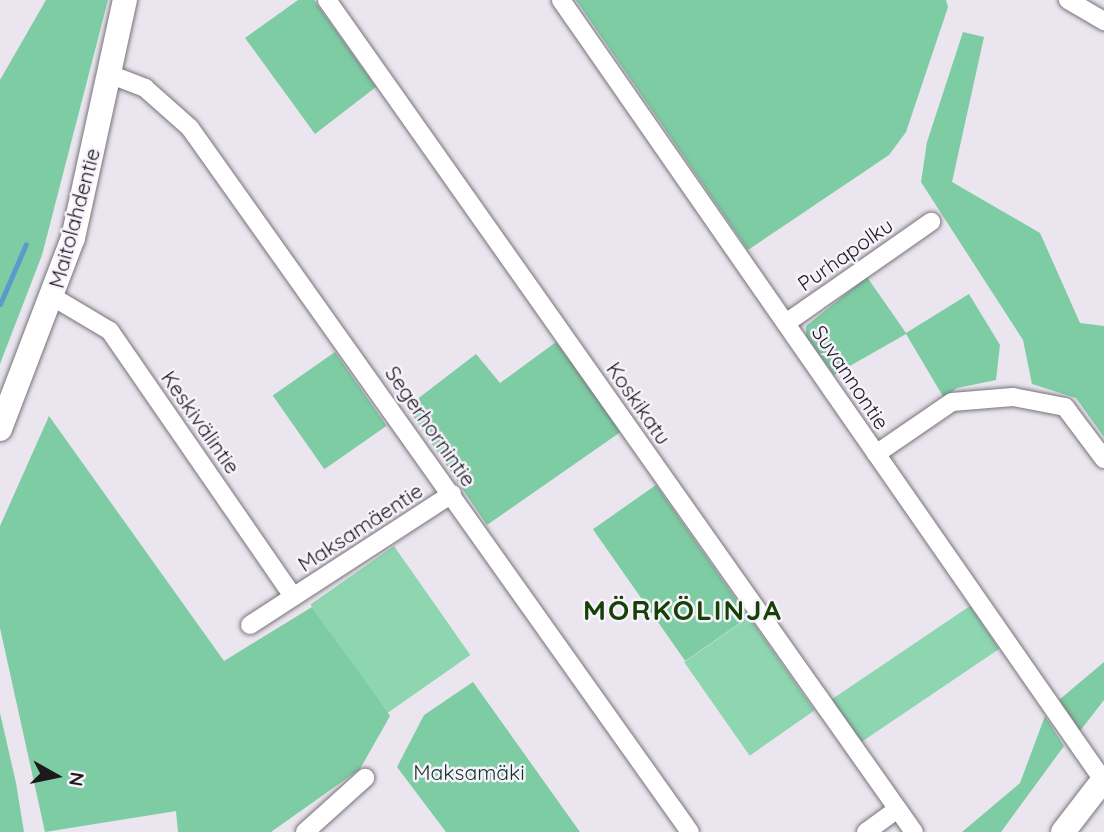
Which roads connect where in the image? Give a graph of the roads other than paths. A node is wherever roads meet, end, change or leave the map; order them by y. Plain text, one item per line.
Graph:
1 (125, 0) edge
2 (327, 0) edge
3 (561, 0) edge
4 (1068, 0) edge
5 (1104, 20) edge
6 (109, 74) junction
7 (930, 222) dead end
8 (53, 297) junction
9 (786, 323) junction
10 (0, 429) edge
11 (876, 454) junction
12 (1104, 459) edge
13 (452, 494) junction
14 (292, 595) junction
15 (250, 625) dead end
16 (365, 778) dead end
17 (1104, 780) edge
18 (898, 809) junction
19 (305, 832) edge
20 (690, 832) edge
21 (866, 832) edge
22 (914, 832) edge
23 (1063, 832) edge

1 - 6 street, Maitolahdentie
2 - 18 street, Koskikatu
3 - 9 street, Suvannontie
4 - 5 street
6 - 8 street, Maitolahdentie
6 - 13 street, Segerhornintie
7 - 9 street, Purhapolku
8 - 10 street, Maitolahdentie
8 - 14 street, Keskivälintie
9 - 11 street, Suvannontie
11 - 12 street
11 - 17 street, Suvannontie
13 - 14 street, Maksamäentie
13 - 20 street, Segerhornintie
14 - 15 street, Maksamäentie
16 - 19 street
17 - 23 street
18 - 21 street
18 - 22 street, Koskikatu

